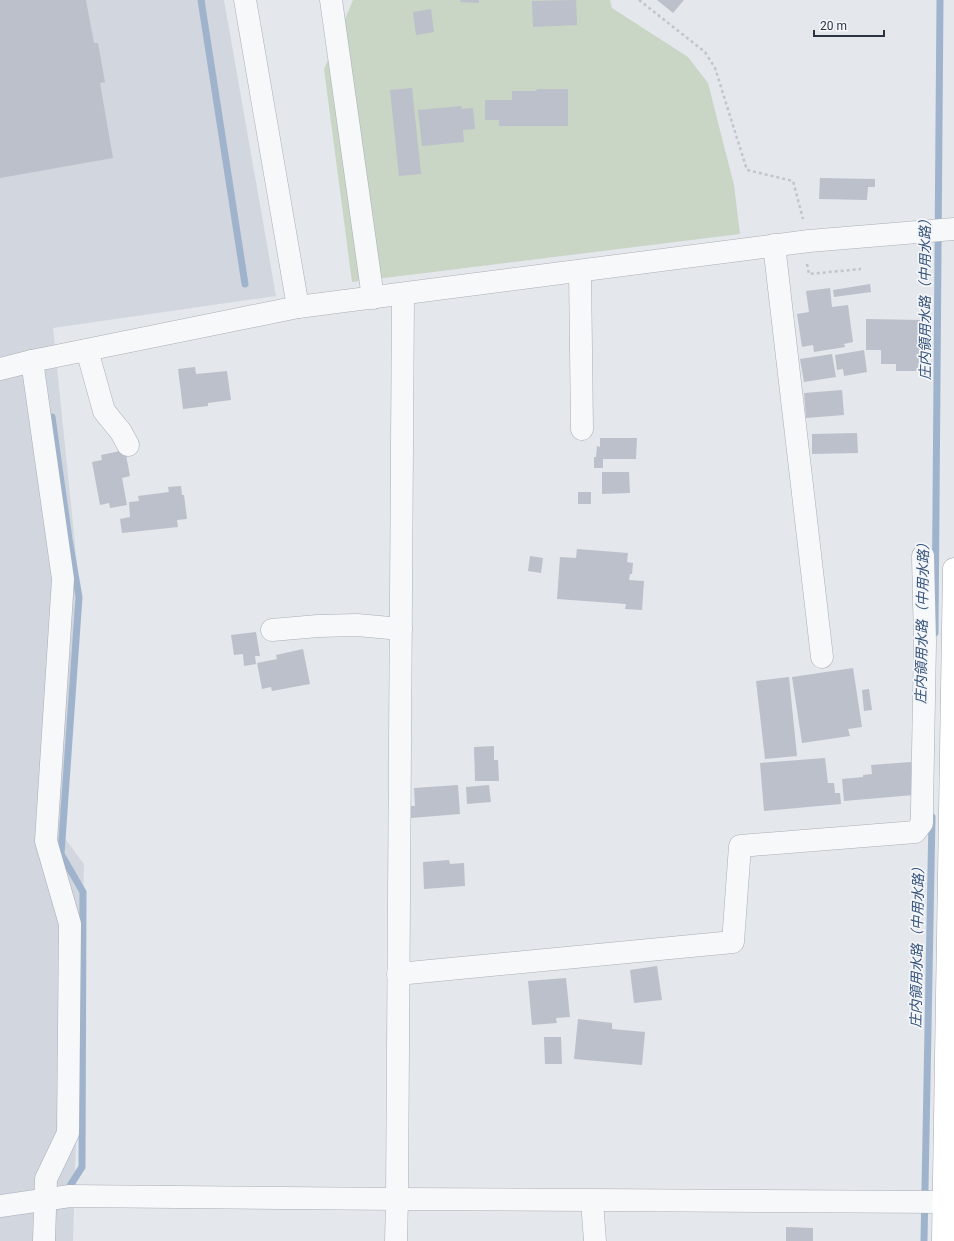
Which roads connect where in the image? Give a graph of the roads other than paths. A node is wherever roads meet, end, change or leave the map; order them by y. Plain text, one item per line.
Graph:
1 (245, 0) edge
2 (331, 0) edge
3 (954, 229) edge
4 (774, 246) junction
5 (580, 271) junction
6 (403, 294) junction
7 (374, 298) junction
8 (298, 307) junction
9 (87, 350) junction
10 (32, 361) junction
11 (0, 369) edge
12 (582, 429) dead end
13 (128, 444) dead end
14 (923, 556) dead end
15 (954, 569) edge
16 (401, 629) junction
17 (272, 630) dead end
18 (822, 657) dead end
19 (923, 750) junction
20 (951, 750) junction
21 (952, 789) edge
22 (398, 974) junction
23 (397, 1199) junction
24 (44, 1201) junction
25 (592, 1201) junction
26 (944, 1202) junction
27 (0, 1206) edge
28 (44, 1241) edge
29 (396, 1241) edge
30 (595, 1241) edge
31 (943, 1241) edge

1 - 8 street
2 - 7 street
3 - 4 street
4 - 5 street
4 - 18 street
5 - 6 street
5 - 12 street
6 - 7 street
6 - 16 street
7 - 8 street
8 - 9 street
9 - 10 street
9 - 13 street
10 - 11 street
10 - 24 street
14 - 19 street
15 - 20 main road
16 - 17 street
16 - 22 street
19 - 20 street
19 - 22 street
20 - 21 main road
21 - 26 main road
22 - 23 street
23 - 24 street
23 - 25 street
23 - 29 street
24 - 27 street
24 - 28 street
25 - 26 street
25 - 30 street
26 - 31 main road

